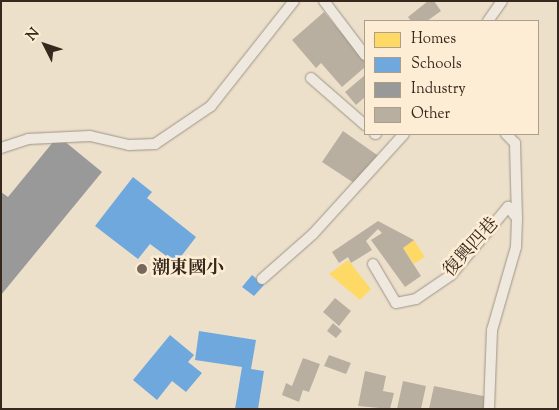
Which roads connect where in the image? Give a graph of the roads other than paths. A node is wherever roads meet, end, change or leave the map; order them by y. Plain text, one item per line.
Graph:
1 (294, 1) edge
2 (324, 1) edge
3 (502, 1) edge
4 (489, 20) edge
5 (364, 53) edge
6 (311, 78) dead end
7 (364, 124) edge
8 (403, 135) edge
9 (507, 135) edge
10 (1, 148) edge
11 (517, 218) junction
12 (373, 264) dead end
13 (262, 279) dead end
14 (489, 409) edge

1 - 10 lane
2 - 5 lane
3 - 4 lane
6 - 7 lane
8 - 13 lane
9 - 11 lane
11 - 12 lane, 復興四巷
11 - 14 lane, 復興四巷

